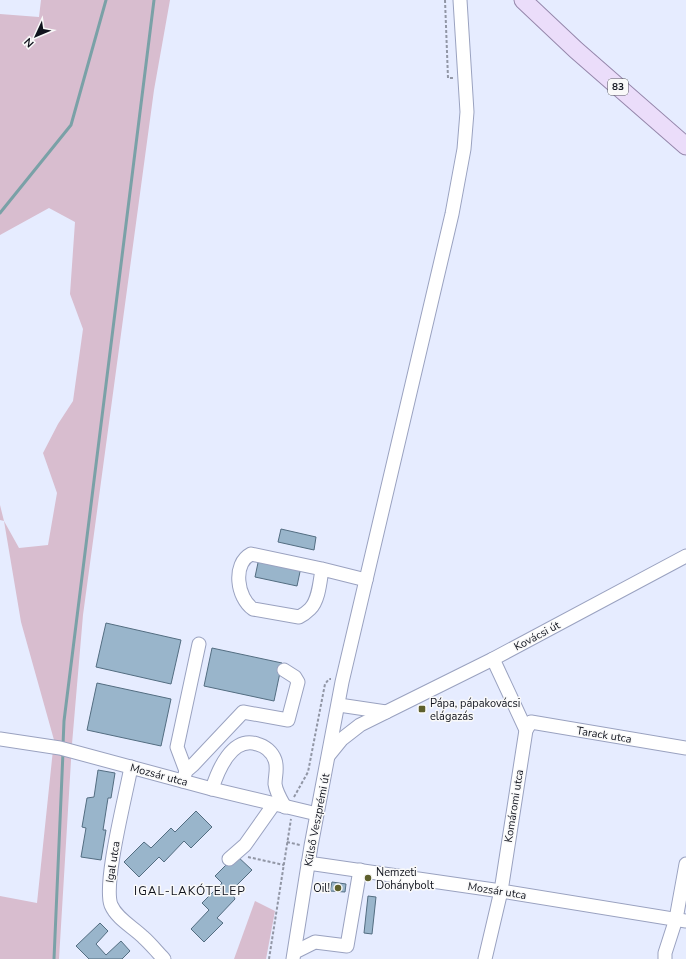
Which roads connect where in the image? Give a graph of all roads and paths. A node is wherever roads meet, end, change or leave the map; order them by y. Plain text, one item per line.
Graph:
1 (445, 0) edge
2 (460, 0) edge
3 (471, 0) edge
4 (523, 0) edge
5 (461, 20) junction
6 (464, 79) junction
7 (686, 146) edge
8 (686, 556) edge
9 (322, 569) junction
10 (366, 580) junction
11 (200, 644) dead end
12 (493, 659) junction
13 (284, 670) dead end
14 (338, 710) junction
15 (386, 712) junction
16 (360, 725) junction
17 (526, 730) junction
18 (0, 739) edge
19 (686, 748) edge
20 (329, 755) junction
21 (131, 767) junction
22 (184, 776) junction
23 (275, 785) junction
24 (212, 789) junction
25 (261, 801) junction
26 (279, 805) junction
27 (317, 814) junction
28 (232, 856) joint
29 (308, 863) junction
30 (686, 864) edge
31 (284, 865) dead end
32 (360, 870) junction
33 (501, 891) junction
34 (681, 920) edge
35 (294, 956) edge
36 (164, 959) edge
37 (485, 959) edge
38 (666, 959) edge

1 - 6 path
2 - 5 street, Külső Veszprémi út
3 - 5 street
4 - 7 main road, 83
5 - 6 street, Külső Veszprémi út
6 - 10 street, Külső Veszprémi út
8 - 12 street, Kovácsi út
9 - 9 street
9 - 10 street
10 - 14 street, Külső Veszprémi út
11 - 22 street
12 - 15 street, Kovácsi út
12 - 17 street
13 - 22 street
14 - 15 street
14 - 16 street
14 - 20 street, Külső Veszprémi út
15 - 16 street, Kovácsi út
16 - 20 street, Kovácsi út
17 - 19 street, Tarack utca
17 - 33 street, Komáromi utca
18 - 21 street, Mozsár utca
20 - 27 street, Külső Veszprémi út
21 - 22 street, Mozsár utca
21 - 36 street, Igal utca
22 - 24 street, Mozsár utca
23 - 24 street
23 - 25 street
23 - 26 street
24 - 25 street, Mozsár utca
25 - 26 street, Mozsár utca
26 - 27 street, Mozsár utca
26 - 28 street
27 - 29 street, Külső Veszprémi út
28 - 31 path
29 - 32 street, Mozsár utca
29 - 35 street, Külső Veszprémi út
30 - 34 street
32 - 33 street, Mozsár utca
32 - 35 street
33 - 34 street, Mozsár utca
33 - 37 street, Komáromi utca
34 - 38 street

